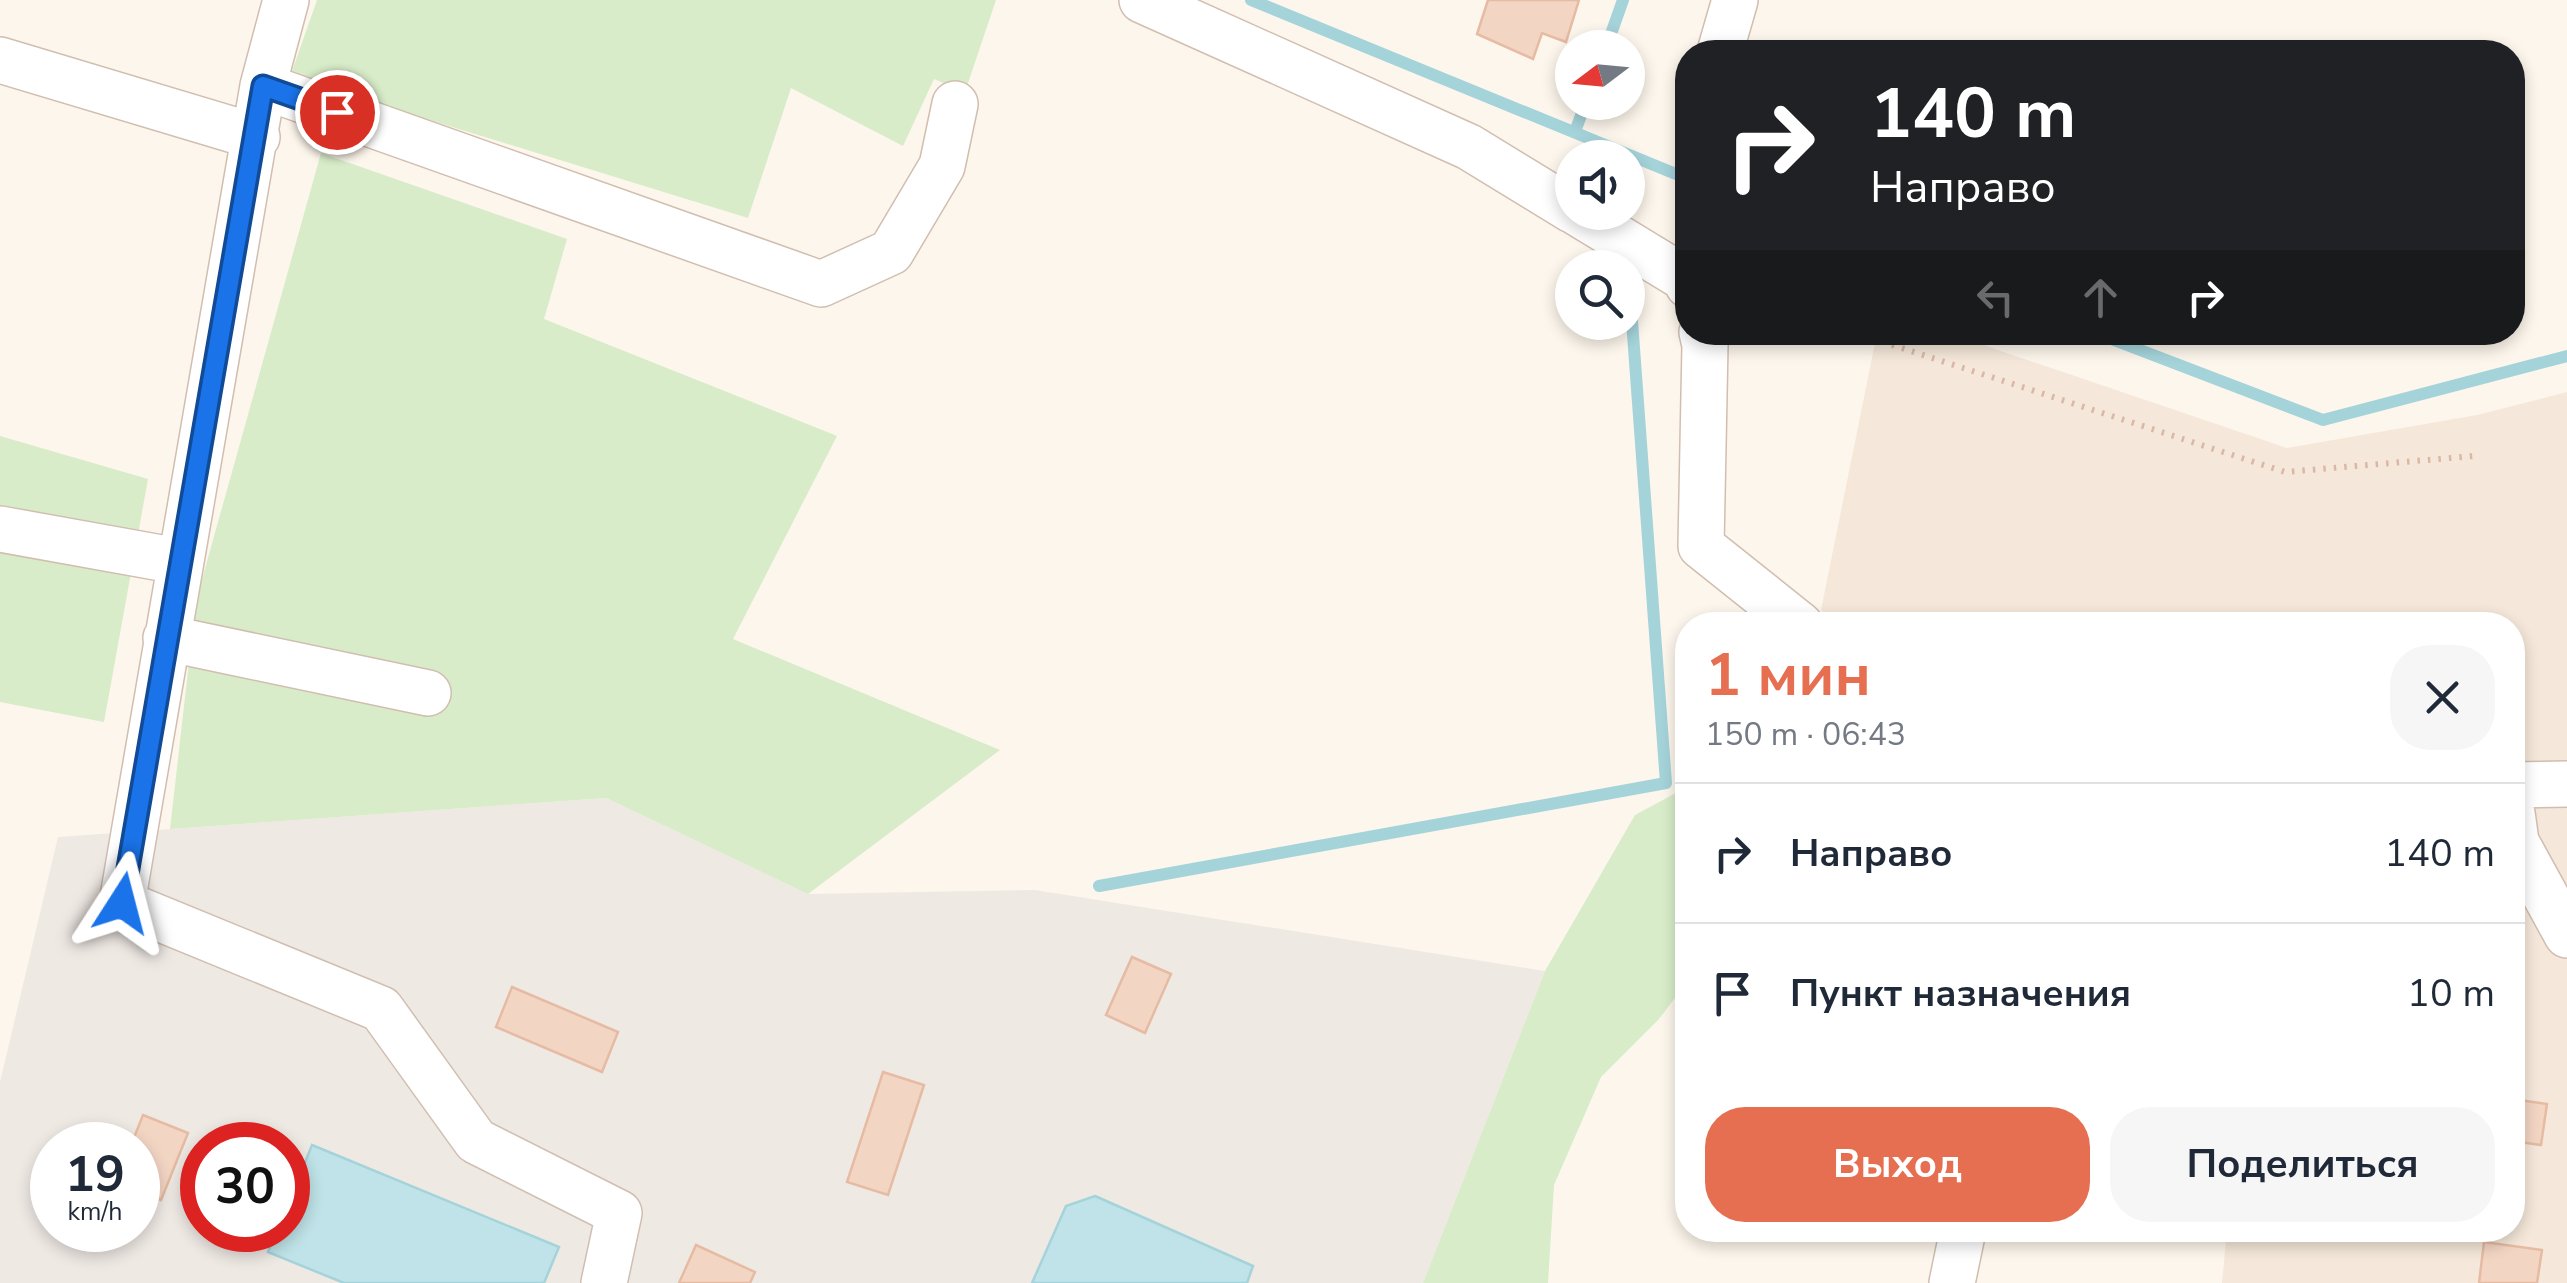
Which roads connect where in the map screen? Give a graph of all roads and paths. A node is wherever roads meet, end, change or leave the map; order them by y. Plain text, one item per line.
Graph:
1 (286, 0) edge
2 (1142, 0) edge
3 (1736, 0) edge
4 (1724, 40) edge
5 (0, 60) edge
6 (263, 86) junction
7 (955, 104) dead end
8 (256, 137) junction
9 (1555, 199) edge
10 (1605, 230) edge
11 (1675, 272) edge
12 (1705, 345) edge
13 (1892, 345) edge
14 (2474, 456) dead end
15 (0, 529) edge
16 (178, 561) junction
17 (1784, 612) edge
18 (166, 638) junction
19 (428, 693) dead end
20 (2525, 784) edge
21 (2567, 784) edge
22 (2525, 858) edge
23 (2567, 935) edge
24 (1961, 1242) edge
25 (604, 1283) edge
26 (1952, 1283) edge

1 - 6 street
2 - 9 street
3 - 4 street
5 - 8 street
6 - 7 street
6 - 8 street
8 - 16 street
10 - 11 street
12 - 17 street
13 - 14 path
15 - 16 street
16 - 18 street
18 - 19 street
18 - 25 street
20 - 21 street
22 - 23 street
24 - 26 street

